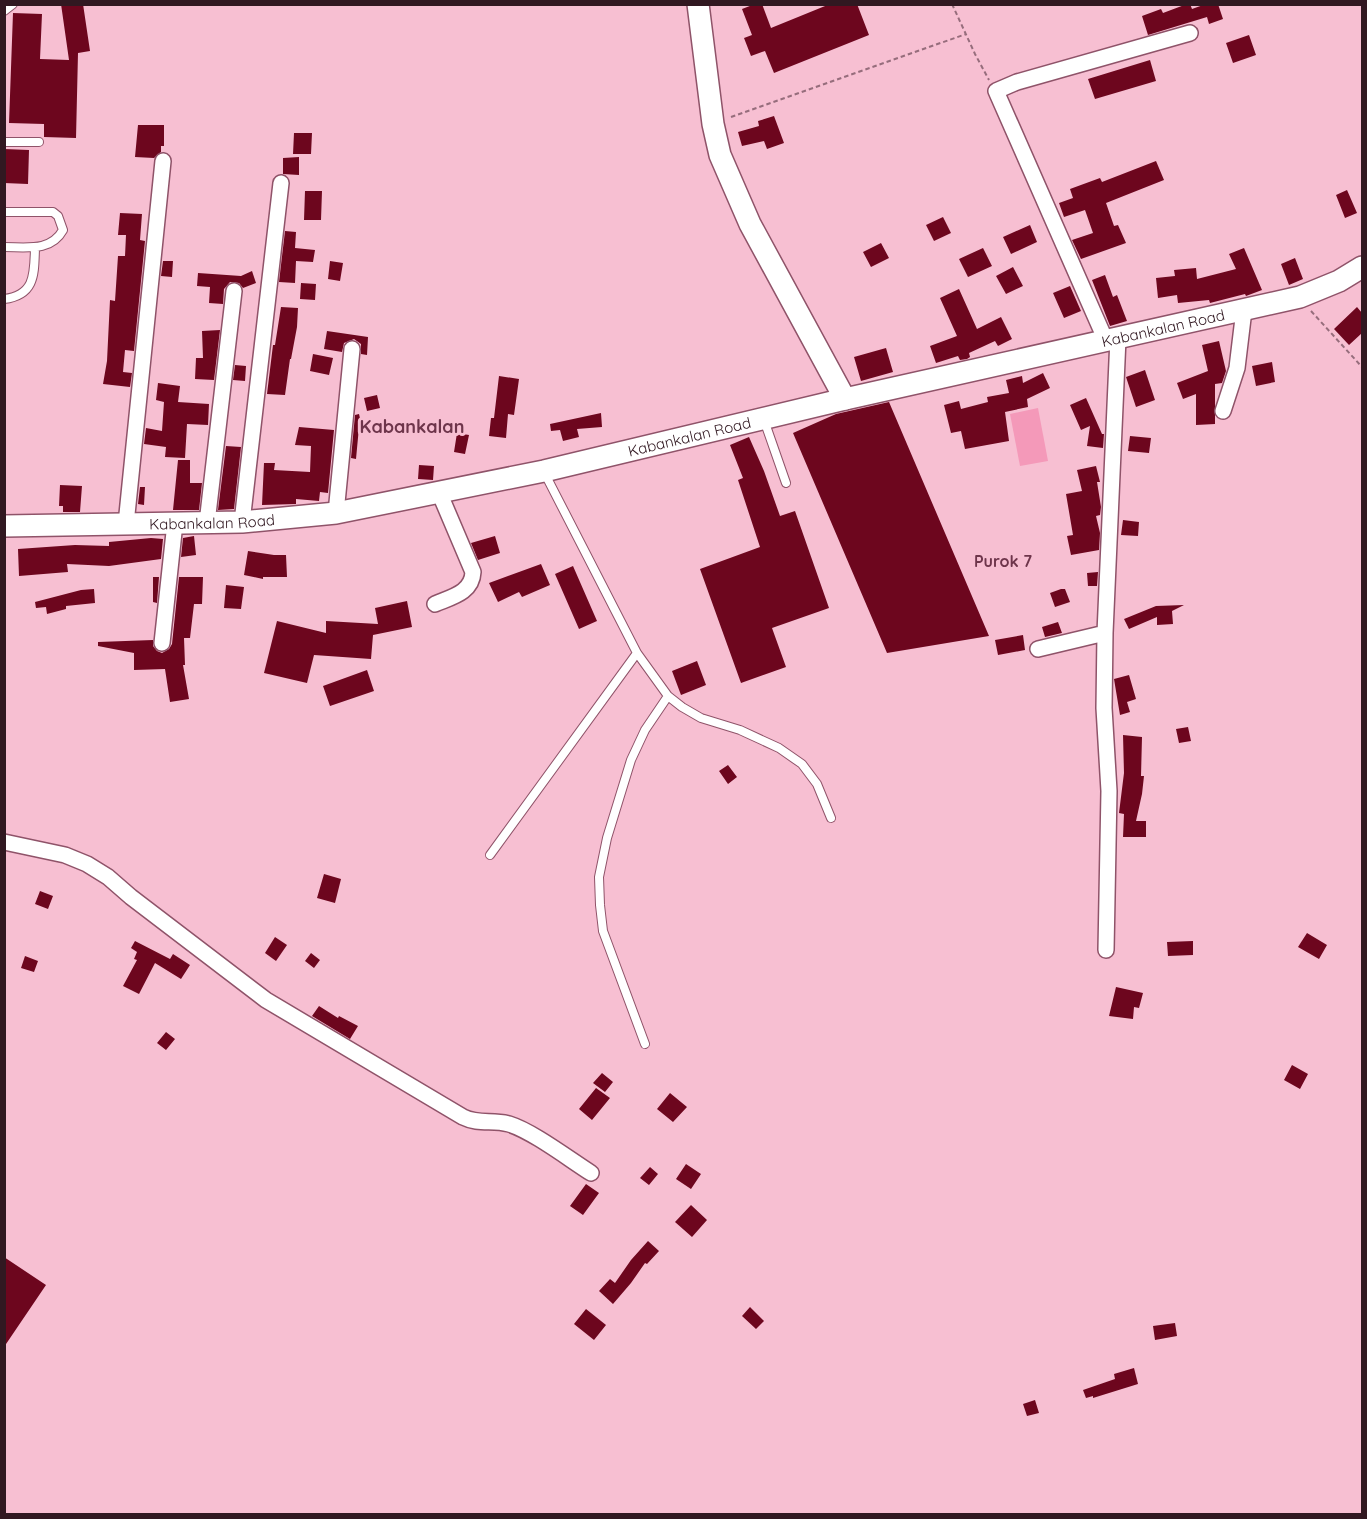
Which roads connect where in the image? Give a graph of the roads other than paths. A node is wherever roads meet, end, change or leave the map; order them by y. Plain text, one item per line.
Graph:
1 (13, 4) edge
2 (699, 4) edge
3 (4, 11) edge
4 (1190, 33) dead end
5 (4, 142) edge
6 (39, 142) dead end
7 (163, 161) dead end
8 (281, 183) dead end
9 (4, 212) edge
10 (4, 247) edge
11 (35, 248) junction
12 (1362, 267) edge
13 (234, 291) dead end
14 (4, 299) edge
15 (1244, 310) junction
16 (1112, 339) junction
17 (352, 349) dead end
18 (845, 399) junction
19 (1223, 411) dead end
20 (763, 418) junction
21 (544, 471) junction
22 (786, 483) dead end
23 (439, 492) junction
24 (336, 513) junction
25 (242, 522) junction
26 (175, 523) junction
27 (207, 523) junction
28 (126, 524) junction
29 (4, 526) edge
30 (435, 604) dead end
31 (1105, 633) junction
32 (162, 644) dead end
33 (1038, 649) dead end
34 (636, 653) junction
35 (668, 696) junction
36 (831, 818) dead end
37 (4, 842) edge
38 (490, 855) dead end
39 (1106, 951) dead end
40 (645, 1044) dead end
41 (591, 1173) dead end

1 - 3 lane
2 - 18 street
4 - 16 street
5 - 6 lane
7 - 28 street
8 - 25 street
9 - 11 lane
10 - 11 lane
11 - 14 lane
12 - 15 street, Kabankalan Road
13 - 27 street
15 - 16 street, Kabankalan Road
15 - 19 street
16 - 18 street, Kabankalan Road
16 - 31 street
17 - 24 street
18 - 20 street, Kabankalan Road
20 - 21 street, Kabankalan Road
20 - 22 lane
21 - 23 street, Kabankalan Road
21 - 34 lane
23 - 24 street, Kabankalan Road
23 - 30 street
24 - 25 street, Kabankalan Road
25 - 27 street, Kabankalan Road
26 - 27 street, Kabankalan Road
26 - 28 street, Kabankalan Road
26 - 32 street
28 - 29 street, Kabankalan Road
31 - 33 street
31 - 39 street
34 - 35 lane
34 - 38 lane
35 - 36 lane
35 - 40 lane
37 - 41 street

